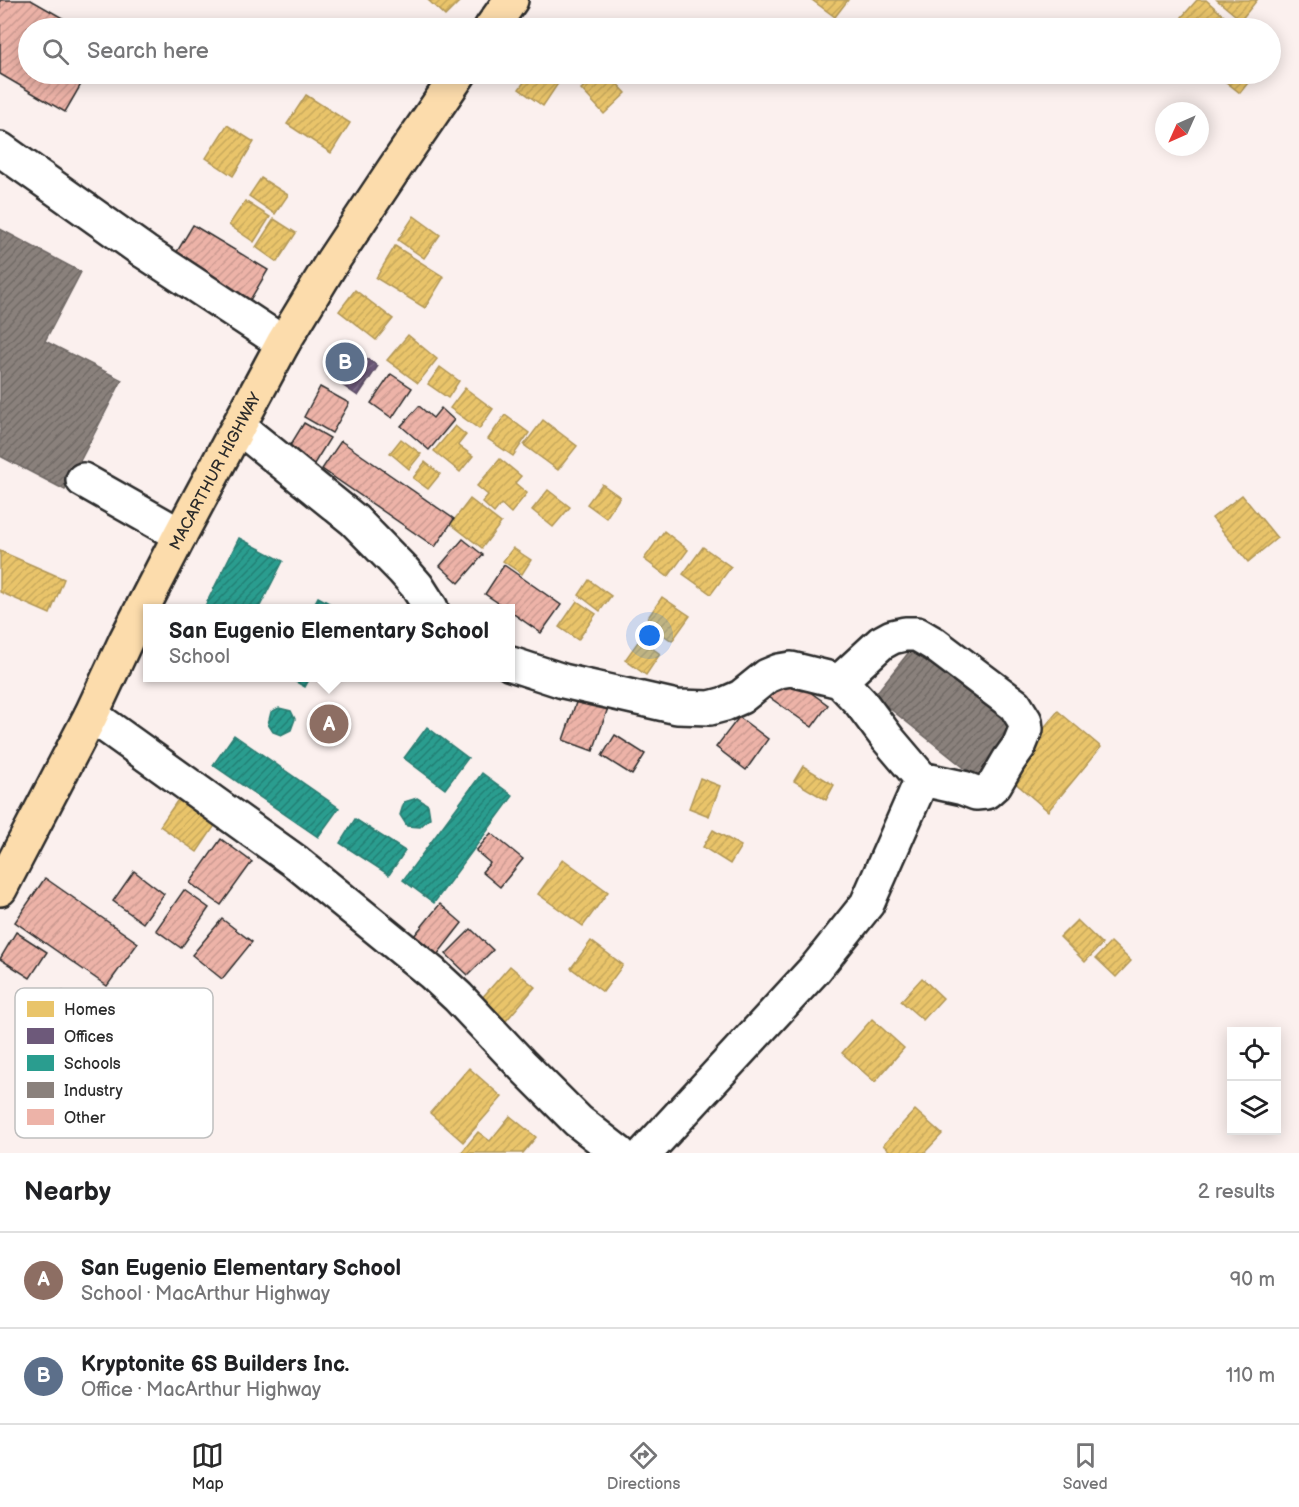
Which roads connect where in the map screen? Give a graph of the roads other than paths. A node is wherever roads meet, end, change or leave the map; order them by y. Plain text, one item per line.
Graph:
1 (511, 0) edge
2 (498, 18) edge
3 (452, 84) edge
4 (0, 149) edge
5 (283, 343) junction
6 (239, 427) junction
7 (83, 480) dead end
8 (180, 535) junction
9 (145, 604) edge
10 (428, 604) edge
11 (143, 607) edge
12 (515, 666) edge
13 (840, 681) junction
14 (91, 715) junction
15 (922, 779) junction
16 (0, 889) edge
17 (619, 1153) edge
18 (645, 1153) edge

1 - 2 highway
3 - 5 highway, MACARTHUR HIGHWAY
4 - 5 street
5 - 6 highway, MACARTHUR HIGHWAY
6 - 8 highway, MACARTHUR HIGHWAY
6 - 10 street
7 - 8 street
8 - 9 highway, MACARTHUR HIGHWAY
11 - 14 highway, MACARTHUR HIGHWAY
12 - 13 street
13 - 15 street
13 - 15 street
14 - 16 highway, MACARTHUR HIGHWAY
14 - 17 street
15 - 18 street

